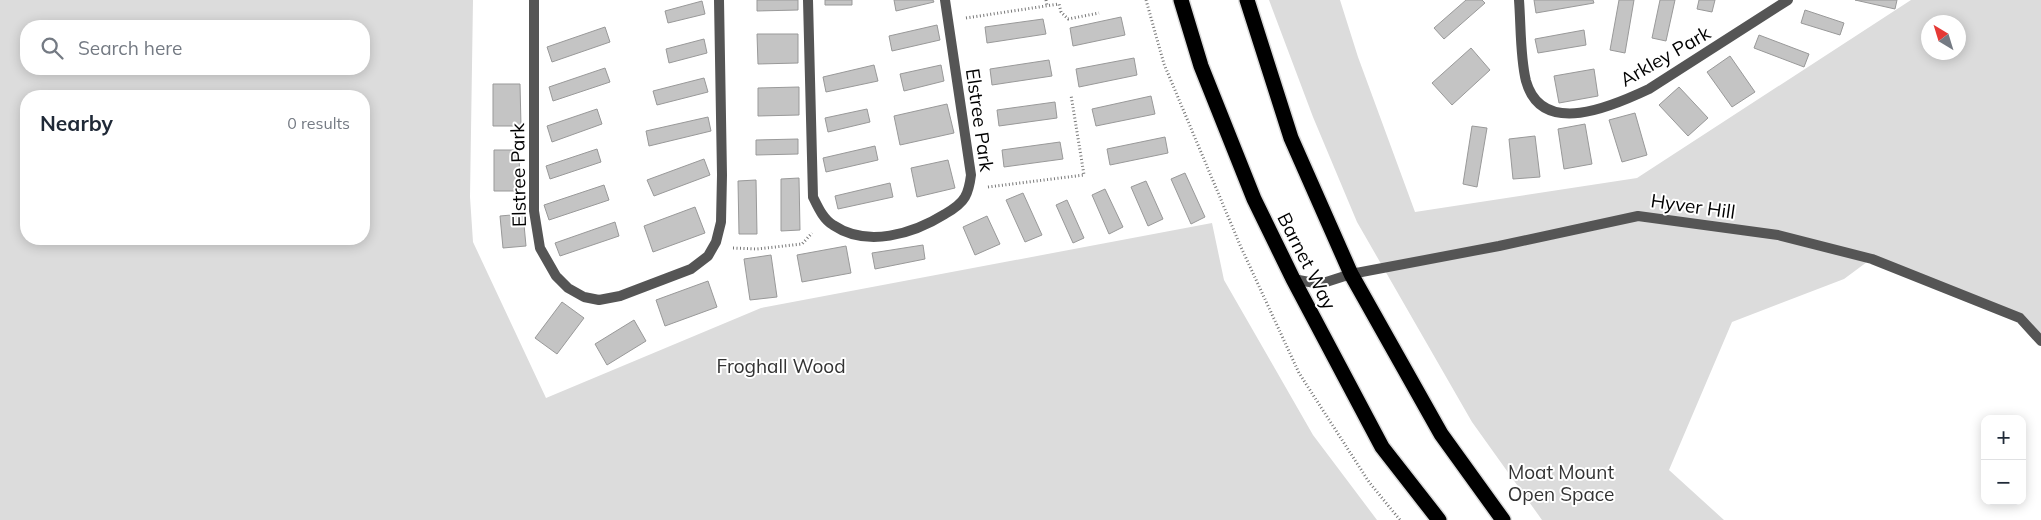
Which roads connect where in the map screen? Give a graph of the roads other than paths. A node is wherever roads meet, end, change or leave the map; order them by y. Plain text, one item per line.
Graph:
1 (534, 0) edge
2 (719, 0) edge
3 (808, 0) edge
4 (945, 0) edge
5 (1181, 0) edge
6 (1247, 0) edge
7 (1519, 0) edge
8 (1788, 0) edge
9 (1351, 274) junction
10 (1293, 279) junction
11 (2041, 341) edge
12 (1439, 520) edge
13 (1503, 520) edge

1 - 2 street, Elstree Park
3 - 4 street, Elstree Park
5 - 10 highway, Barnet Way
6 - 9 highway, Barnet Way
7 - 8 street, Arkley Park
9 - 10 street, Hyver Hill
9 - 11 street, Hyver Hill
9 - 13 highway, Barnet Way
10 - 12 highway, Barnet Way

